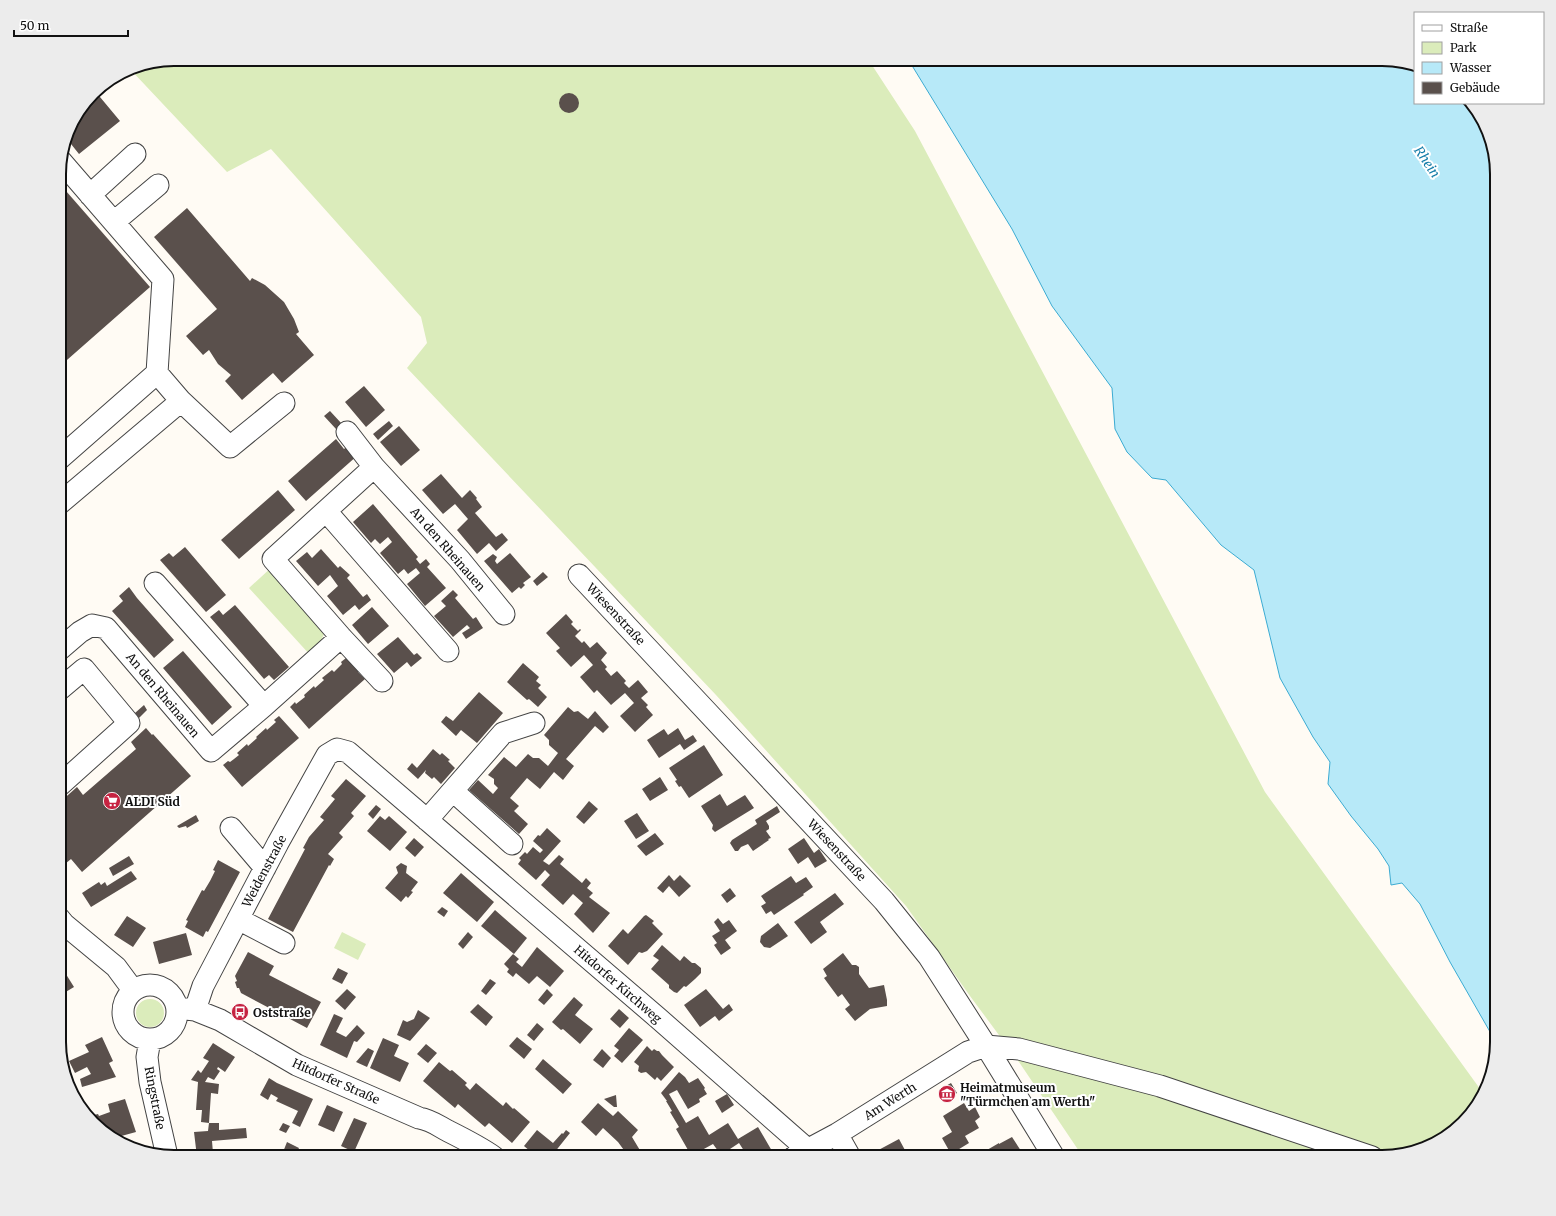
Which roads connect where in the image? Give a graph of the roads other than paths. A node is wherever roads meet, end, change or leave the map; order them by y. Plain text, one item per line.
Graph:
1 (135, 154) dead end
2 (66, 167) edge
3 (158, 185) dead end
4 (90, 195) junction
5 (114, 222) junction
6 (157, 373) junction
7 (181, 401) junction
8 (284, 403) dead end
9 (347, 432) dead end
10 (66, 453) edge
11 (374, 467) junction
12 (66, 498) edge
13 (326, 511) junction
14 (580, 575) dead end
15 (155, 583) dead end
16 (504, 614) dead end
17 (341, 637) junction
18 (66, 644) edge
19 (448, 652) dead end
20 (382, 681) dead end
21 (66, 684) edge
22 (264, 706) junction
23 (534, 723) dead end
24 (348, 752) joint
25 (66, 780) edge
26 (453, 791) junction
27 (427, 820) junction
28 (231, 828) dead end
29 (512, 844) dead end
30 (265, 868) junction
31 (238, 919) junction
32 (66, 927) edge
33 (284, 943) dead end
34 (134, 990) junction
35 (186, 1009) junction
36 (150, 1040) junction
37 (986, 1046) junction
38 (836, 1134) junction
39 (165, 1149) edge
40 (476, 1150) edge
41 (798, 1150) edge
42 (807, 1150) edge
43 (846, 1150) edge
44 (1050, 1150) edge
45 (1351, 1150) edge

1 - 4 street
2 - 4 street
3 - 5 street
4 - 5 street
5 - 6 street
6 - 7 street
6 - 10 street
7 - 8 street
7 - 12 street
9 - 11 street, An den Rheinauen
11 - 13 street
11 - 16 street, An den Rheinauen
13 - 17 street
13 - 19 street
14 - 37 street, Wiesenstraße
15 - 22 street
17 - 20 street
17 - 22 street, An den Rheinauen
18 - 22 street, An den Rheinauen
21 - 25 street
23 - 26 street
24 - 27 street, Hitdorfer Kirchweg
24 - 30 street, Weidenstraße
26 - 27 street
26 - 29 street
27 - 41 street, Hitdorfer Kirchweg
28 - 30 street
30 - 31 street, Weidenstraße
31 - 33 street
31 - 35 street, Weidenstraße
32 - 34 street
34 - 35 street
34 - 36 street
35 - 36 street
35 - 40 street, Hitdorfer Straße
36 - 39 street, Ringstraße
37 - 38 street, Am Werth
37 - 44 street, Wiesenstraße
37 - 45 street
38 - 42 street, Am Werth
38 - 43 street

